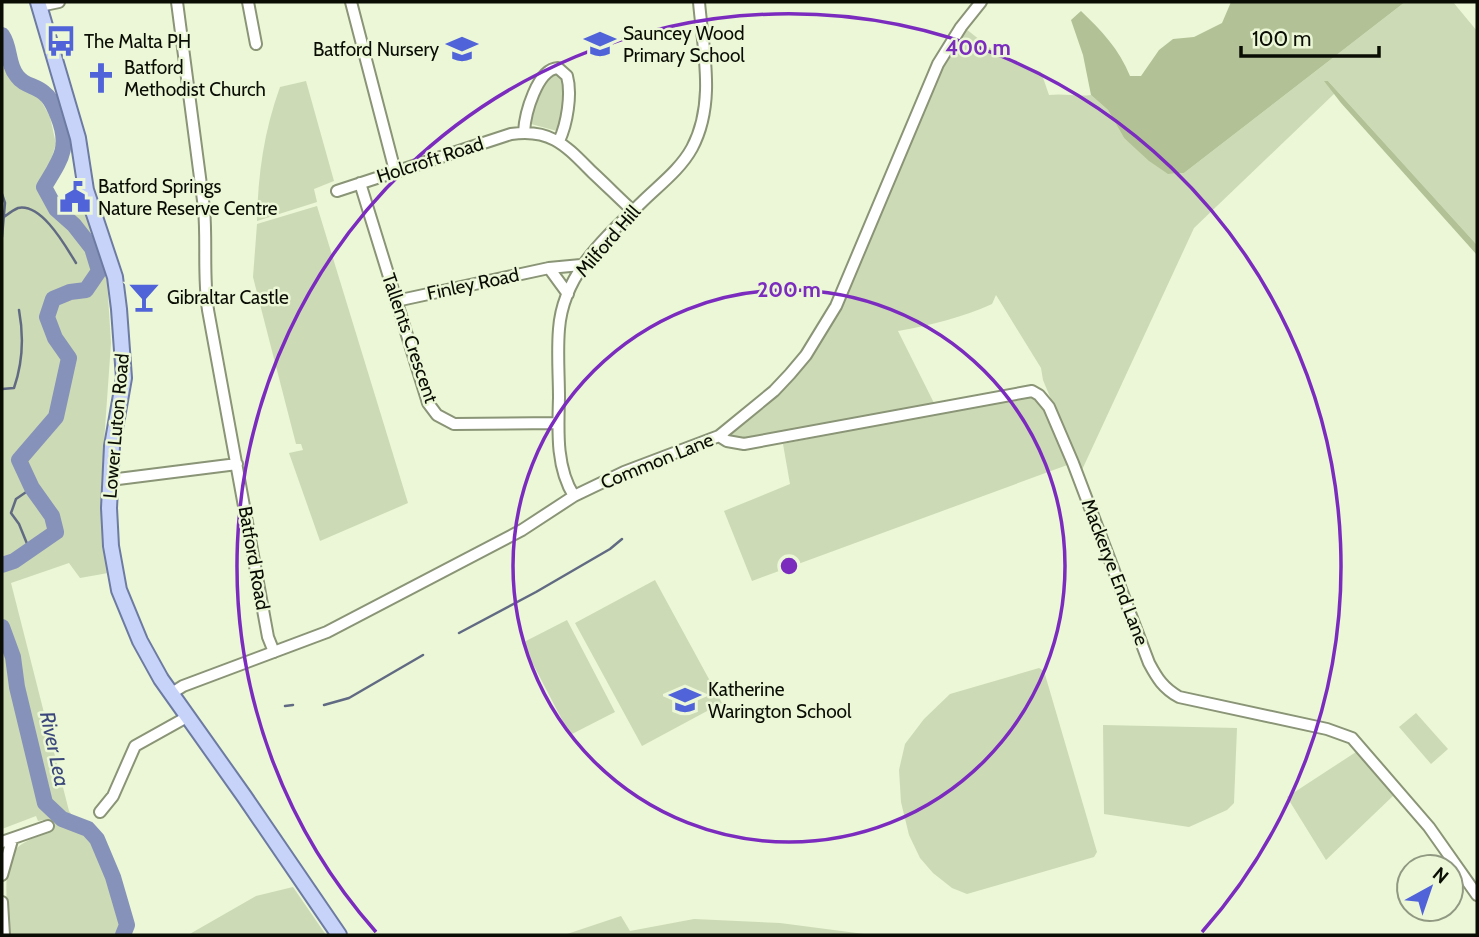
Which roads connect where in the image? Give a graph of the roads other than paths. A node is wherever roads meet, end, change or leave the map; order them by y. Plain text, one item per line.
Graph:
1 (59, 2) edge
2 (177, 2) edge
3 (248, 2) edge
4 (351, 2) edge
5 (699, 2) edge
6 (981, 2) edge
7 (39, 4) edge
8 (256, 44) dead end
9 (524, 132) junction
10 (558, 141) junction
11 (395, 171) junction
12 (360, 183) junction
13 (337, 191) dead end
14 (633, 211) junction
15 (581, 265) junction
16 (549, 268) junction
17 (568, 293) junction
18 (397, 301) junction
19 (558, 423) junction
20 (719, 436) junction
21 (237, 464) junction
22 (110, 480) junction
23 (573, 496) junction
24 (274, 652) junction
25 (172, 693) junction
26 (187, 717) junction
27 (100, 811) dead end
28 (48, 826) dead end
29 (7, 841) edge
30 (2, 864) edge
31 (2, 874) edge
32 (1477, 895) edge
33 (2, 902) edge
34 (4, 935) edge
35 (338, 935) edge

1 - 7 street
2 - 21 street, Batford Road
3 - 8 street
4 - 11 street
5 - 14 street, Milford Hill
6 - 20 street, Common Lane
7 - 22 main road, Lower Luton Road
9 - 10 street, Holcroft Road
9 - 10 street
9 - 11 street, Holcroft Road
10 - 14 street, Holcroft Road
11 - 12 street, Holcroft Road
12 - 13 street, Holcroft Road
12 - 18 street, Tallents Crescent
14 - 15 street, Milford Hill
15 - 16 street, Finley Road
15 - 17 street, Milford Hill
16 - 17 street
16 - 18 street, Finley Road
17 - 19 street, Milford Hill
18 - 19 street, Tallents Crescent
19 - 23 street, Milford Hill
20 - 23 street, Common Lane
20 - 32 street, Mackerye End Lane
21 - 22 street
21 - 24 street, Batford Road
22 - 25 main road, Lower Luton Road
23 - 24 street, Common Lane
24 - 25 street, Common Lane
25 - 26 main road, Lower Luton Road
26 - 27 street
26 - 35 main road, Lower Luton Road
28 - 29 street
29 - 30 street
30 - 31 street
33 - 34 street

